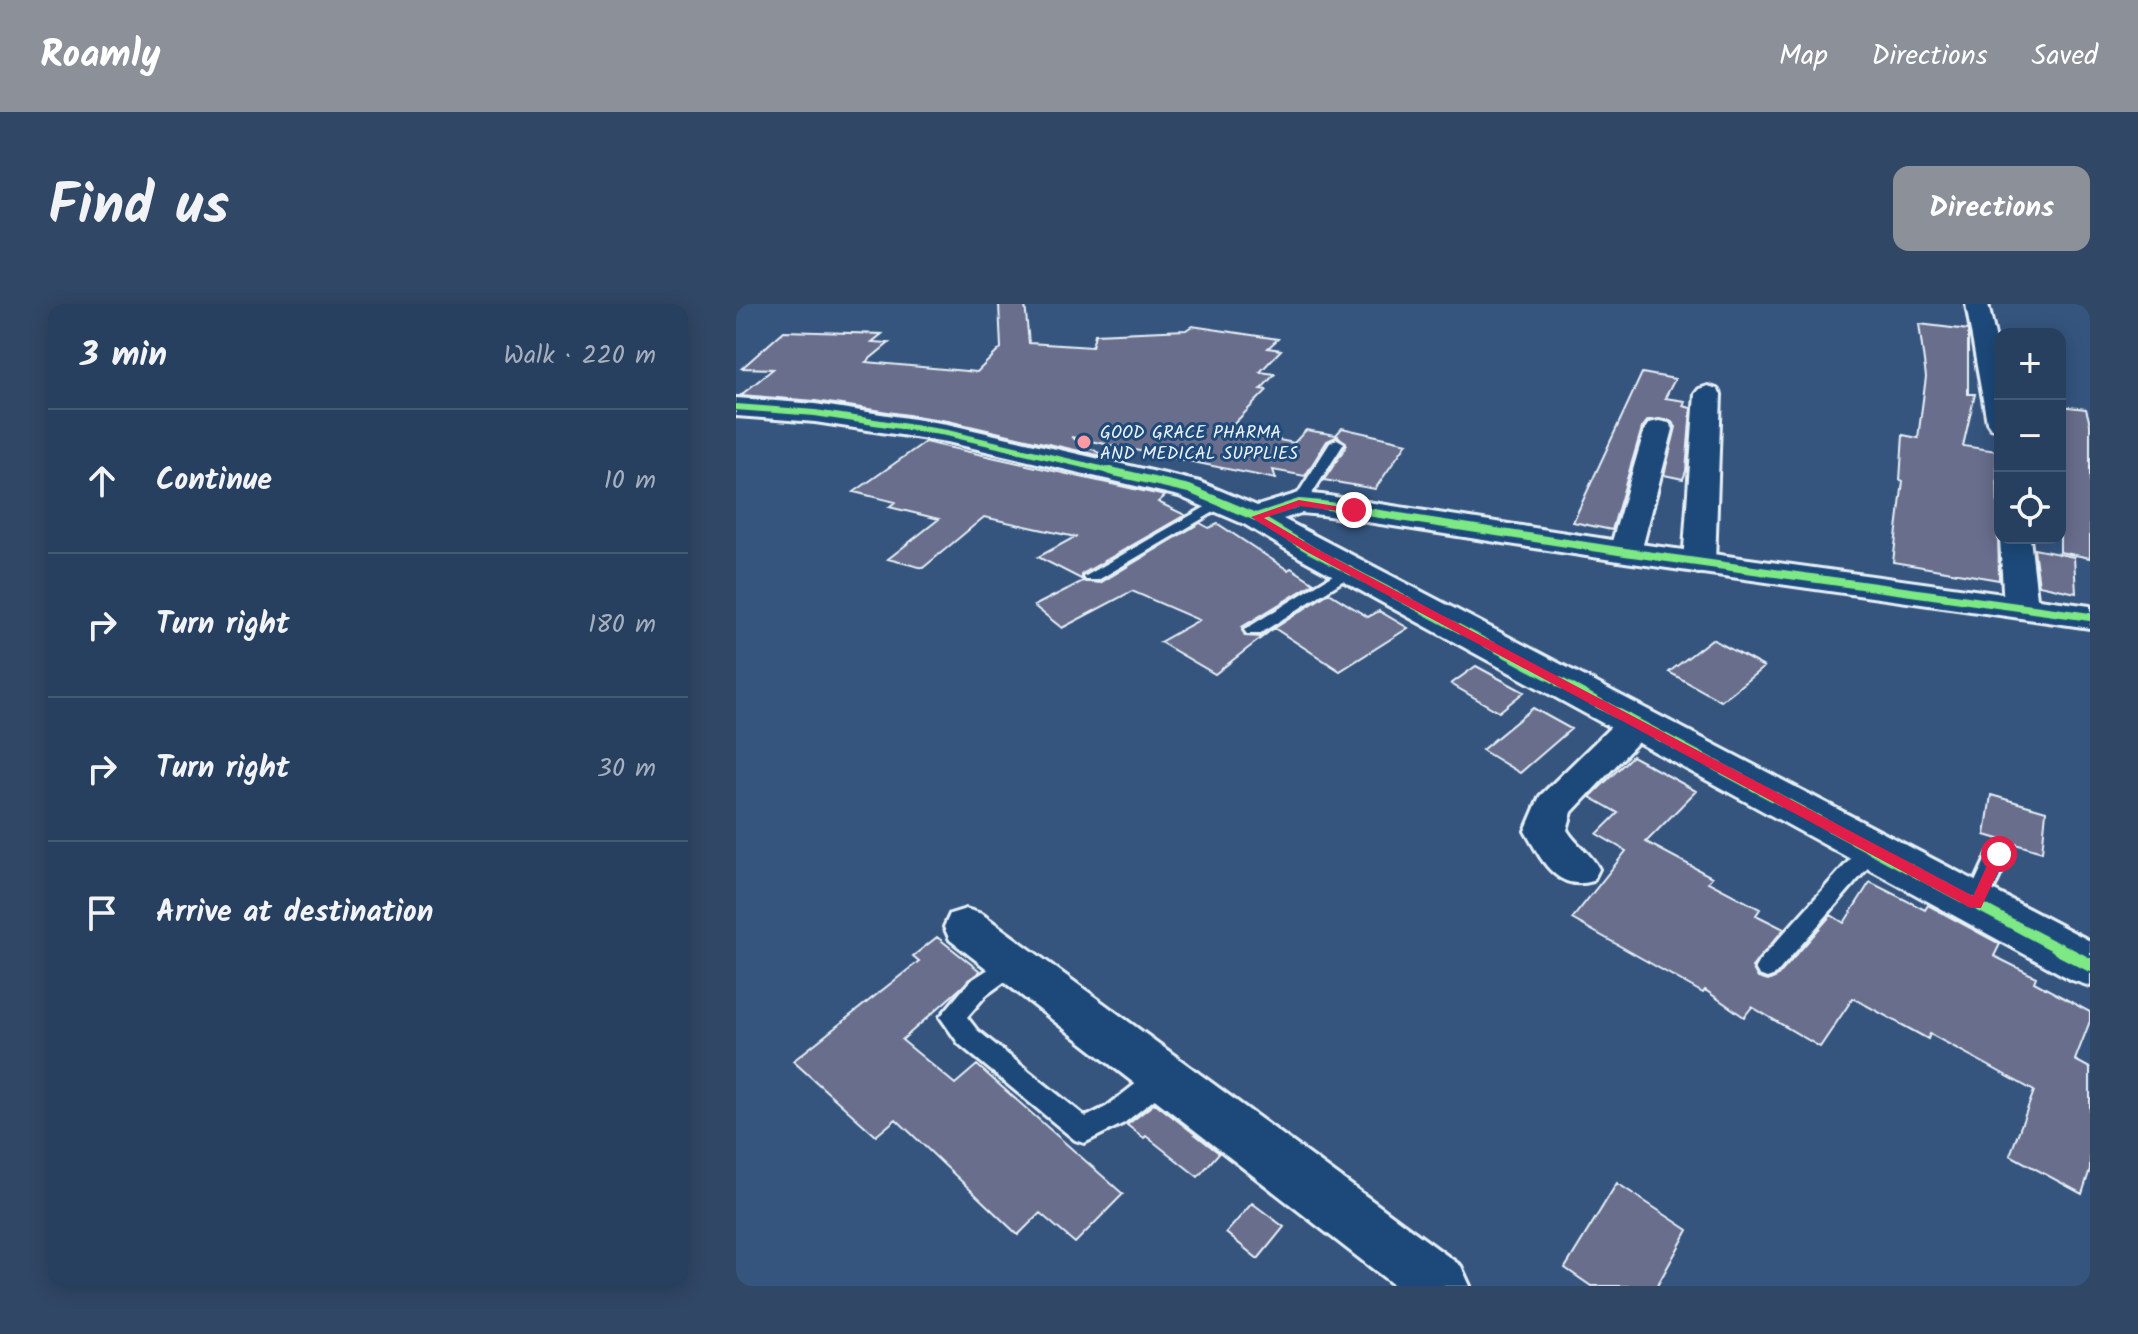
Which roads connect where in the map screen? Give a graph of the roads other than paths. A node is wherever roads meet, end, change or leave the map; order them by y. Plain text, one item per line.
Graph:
1 (1977, 304) edge
2 (1708, 394) dead end
3 (1996, 400) edge
4 (736, 407) edge
5 (1659, 429) dead end
6 (1337, 443) dead end
7 (1221, 502) junction
8 (1299, 503) junction
9 (1256, 517) junction
10 (2016, 544) edge
11 (1625, 552) junction
12 (1699, 563) junction
13 (1349, 570) junction
14 (1092, 577) dead end
15 (2021, 607) junction
16 (2090, 617) edge
17 (1253, 630) dead end
18 (1637, 723) junction
19 (1872, 849) junction
20 (1999, 854) dead end
21 (1578, 869) dead end
22 (1976, 904) junction
23 (966, 927) dead end
24 (1014, 962) junction
25 (2090, 965) edge
26 (1767, 968) dead end
27 (1166, 1076) junction
28 (1441, 1286) edge

1 - 3 street
2 - 12 street
4 - 7 street
5 - 11 street
6 - 8 lane
7 - 9 street
7 - 14 lane
8 - 9 street
8 - 11 street
9 - 13 street
10 - 15 street
11 - 12 street
12 - 15 street
13 - 17 lane
13 - 18 street
15 - 16 street
18 - 19 street
18 - 21 street
19 - 22 street
19 - 26 lane
20 - 22 lane
22 - 25 street
23 - 24 street
24 - 27 street
24 - 27 lane
27 - 28 street

